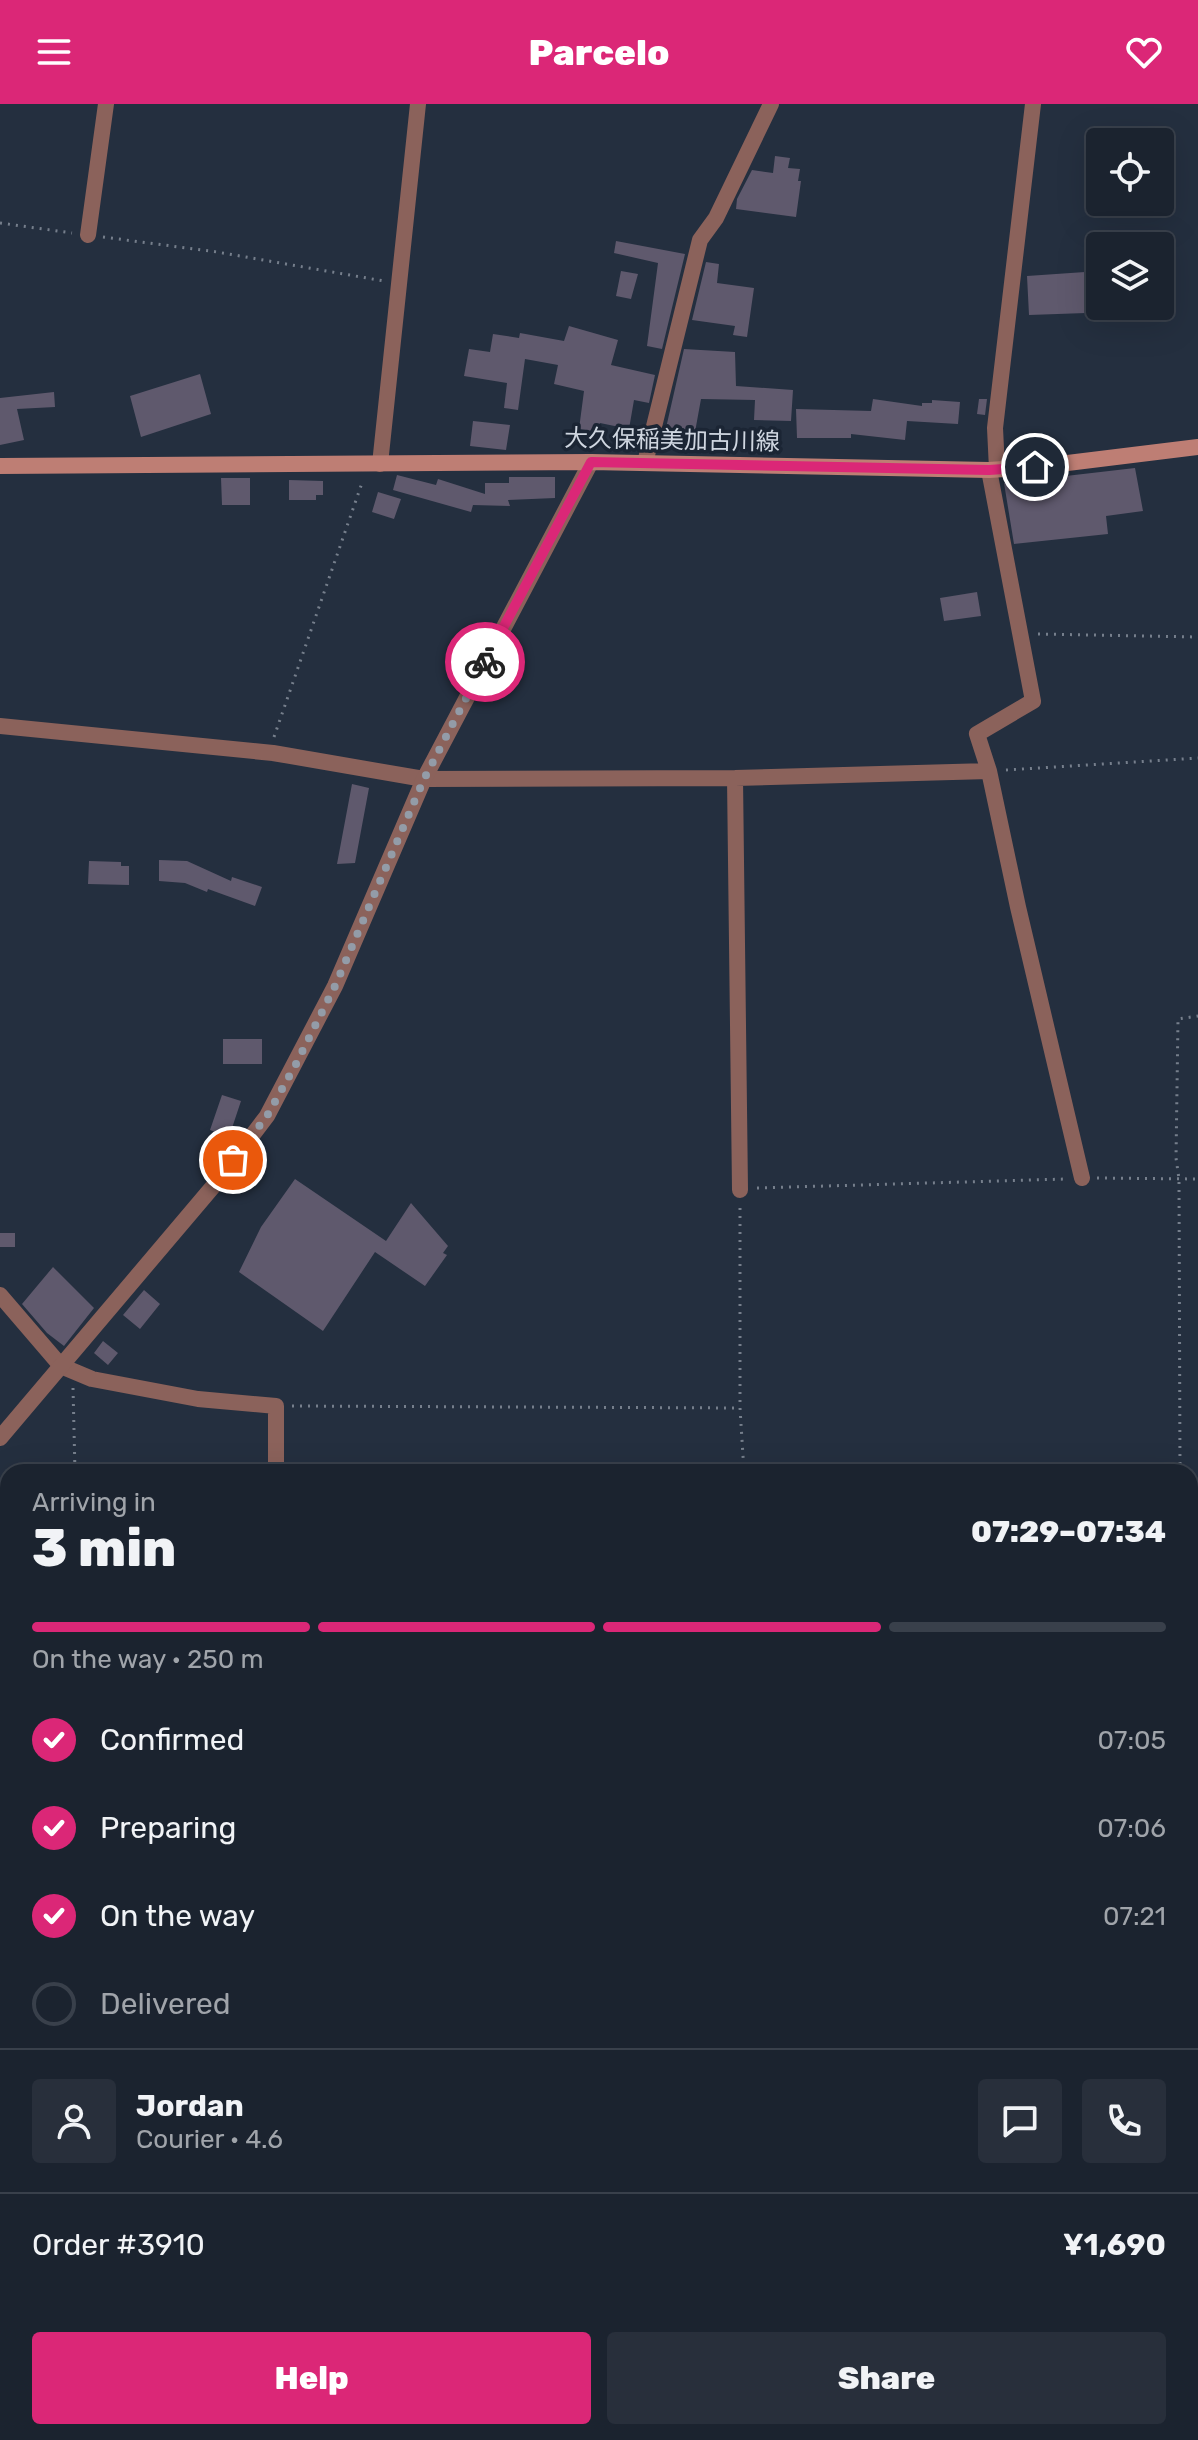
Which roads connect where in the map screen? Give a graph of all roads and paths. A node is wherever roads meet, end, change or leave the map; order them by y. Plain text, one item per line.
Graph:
1 (106, 104) edge
2 (418, 104) edge
3 (771, 104) edge
4 (1033, 104) edge
5 (0, 223) edge
6 (88, 235) junction
7 (399, 284) junction
8 (1198, 447) edge
9 (591, 462) junction
10 (645, 463) junction
11 (373, 464) junction
12 (0, 466) edge
13 (993, 469) junction
14 (1019, 633) junction
15 (1198, 637) edge
16 (0, 726) edge
17 (273, 753) junction
18 (1198, 758) edge
19 (989, 771) junction
20 (735, 778) junction
21 (424, 779) junction
22 (1198, 1016) edge
23 (1082, 1178) junction
24 (1179, 1179) junction
25 (1198, 1179) edge
26 (740, 1190) junction
27 (0, 1295) edge
28 (67, 1368) junction
29 (276, 1406) junction
30 (740, 1408) junction
31 (0, 1438) edge
32 (74, 1464) edge
33 (276, 1464) edge
34 (744, 1464) edge
35 (1180, 1464) edge

1 - 6 street
2 - 7 street
3 - 10 street
4 - 13 street
5 - 6 path
6 - 7 path
7 - 11 street
8 - 13 main road, 大久保稲美加古川線
9 - 10 main road, 大久保稲美加古川線
9 - 11 main road, 大久保稲美加古川線
9 - 21 street
10 - 13 main road, 大久保稲美加古川線
11 - 12 main road, 大久保稲美加古川線
11 - 17 path
13 - 14 street
14 - 15 path
14 - 19 street
16 - 17 street
17 - 21 street
18 - 19 path
19 - 20 street
19 - 23 street
20 - 21 street
20 - 26 street
21 - 28 street
22 - 24 path
23 - 24 path
23 - 26 path
24 - 25 path
24 - 35 path
26 - 30 path
27 - 28 street
28 - 29 street
28 - 31 street
28 - 32 path
29 - 30 path
29 - 33 street
30 - 34 path

